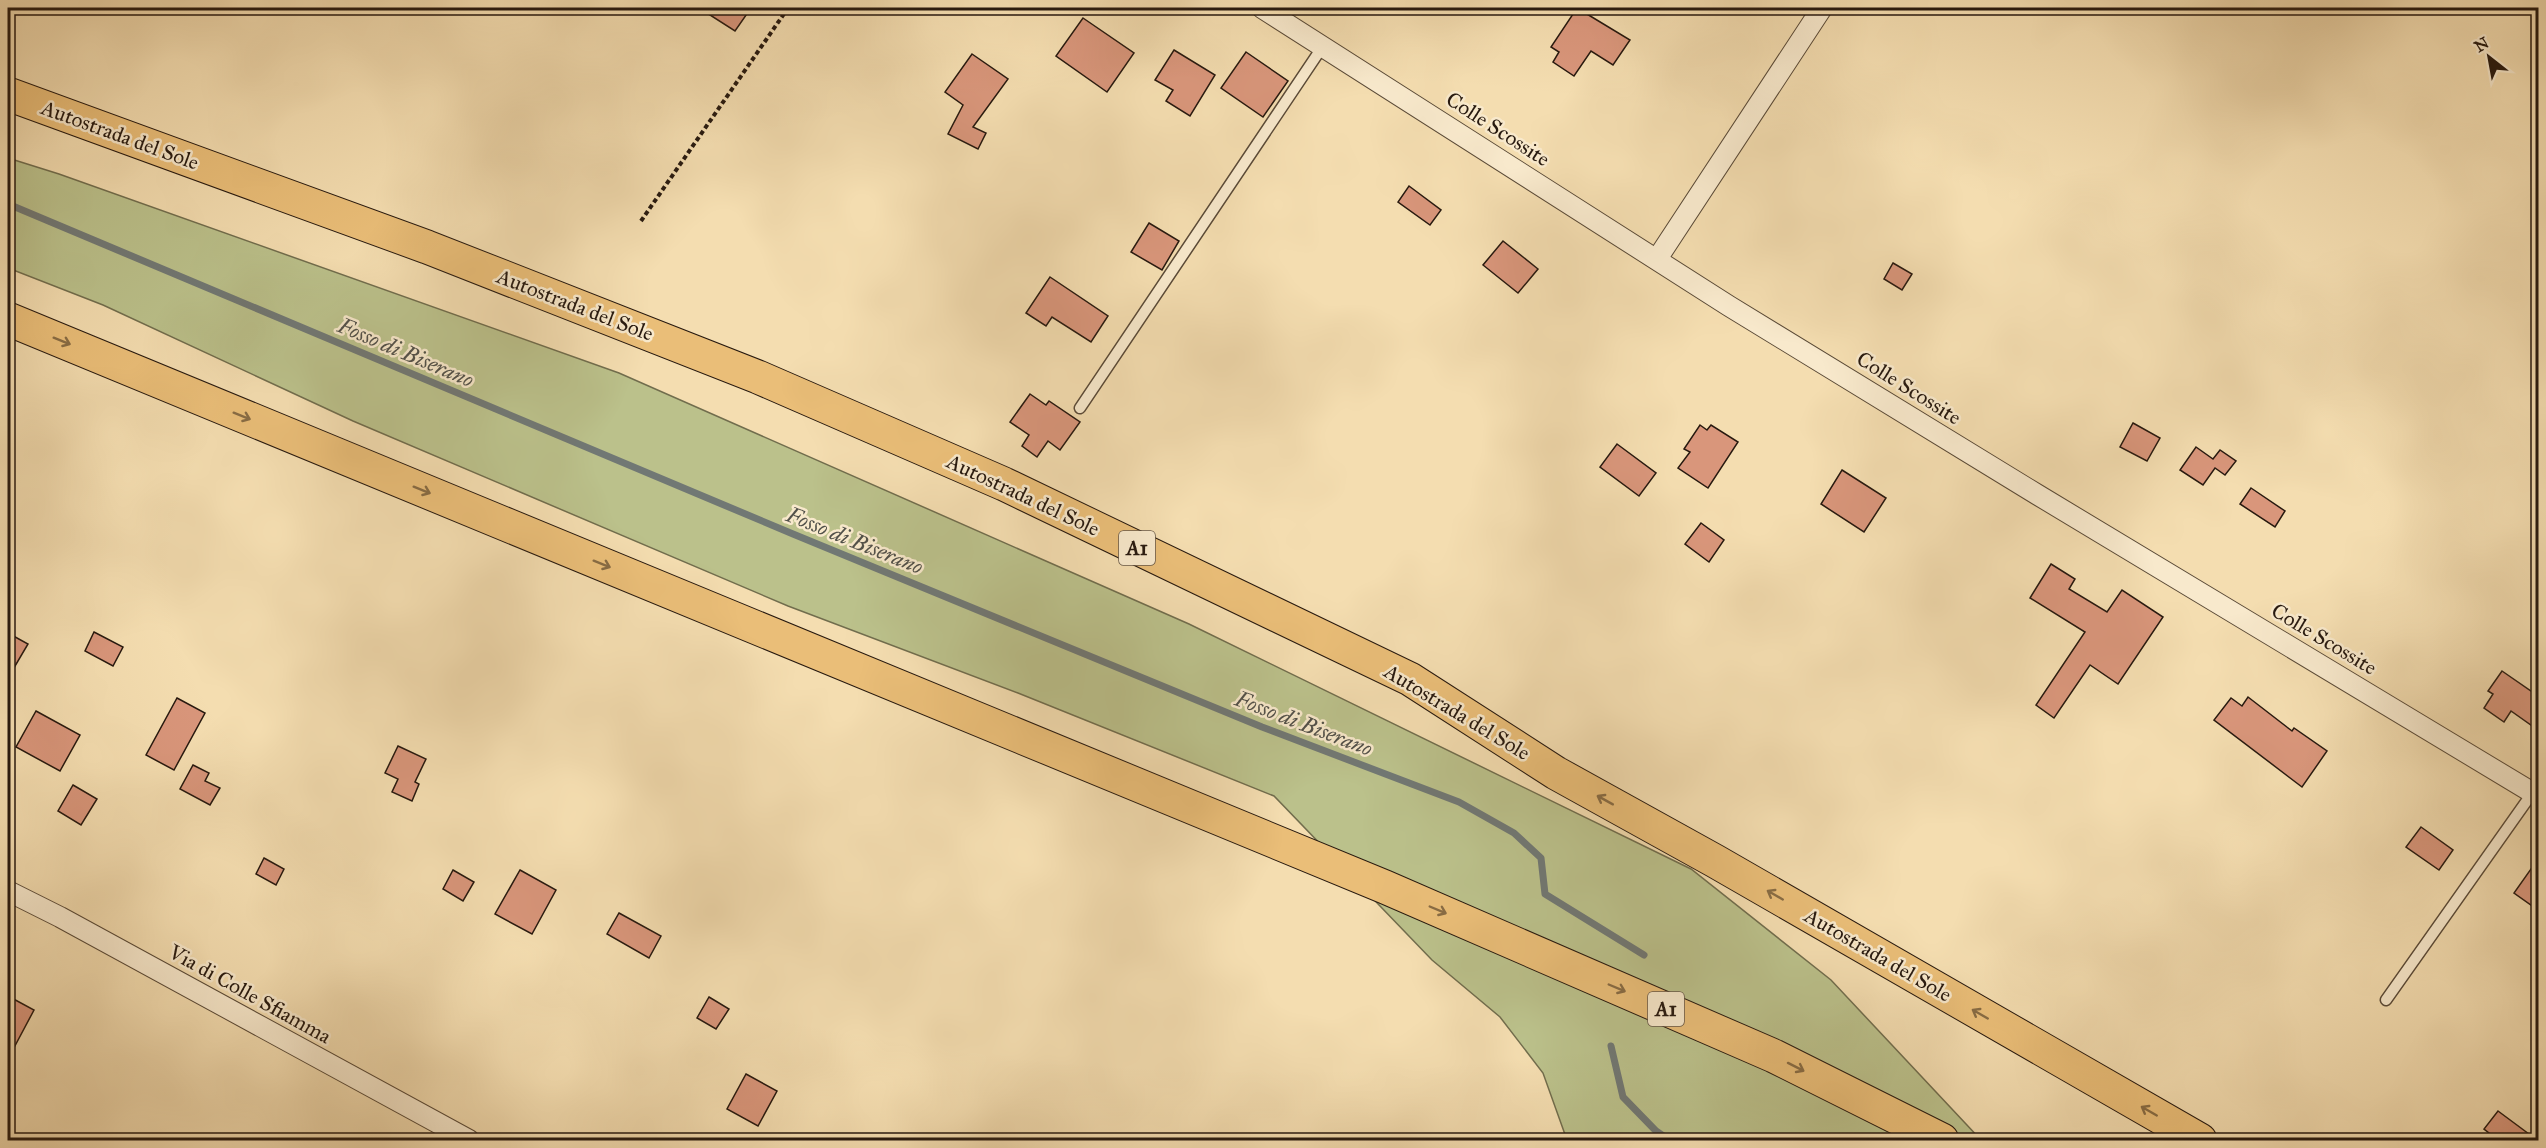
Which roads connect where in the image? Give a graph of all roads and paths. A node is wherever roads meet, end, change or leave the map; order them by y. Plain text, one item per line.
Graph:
1 (788, 8) edge
2 (1262, 8) edge
3 (1822, 8) edge
4 (1323, 46) junction
5 (8, 94) edge
6 (640, 221) dead end
7 (1658, 259) junction
8 (8, 319) edge
9 (1080, 408) dead end
10 (2536, 794) edge
11 (8, 891) edge
12 (2386, 1000) dead end
13 (469, 1140) edge
14 (1942, 1140) edge
15 (2200, 1140) edge

1 - 6 path
2 - 4 street, Colle Scossite
3 - 7 street
4 - 7 street, Colle Scossite
4 - 9 lane
15 -> 5 highway, Autostrada del Sole / A1
7 - 10 street, Colle Scossite
8 -> 14 highway, A1
10 - 12 lane
11 - 13 street, Via di Colle Sfiamma

